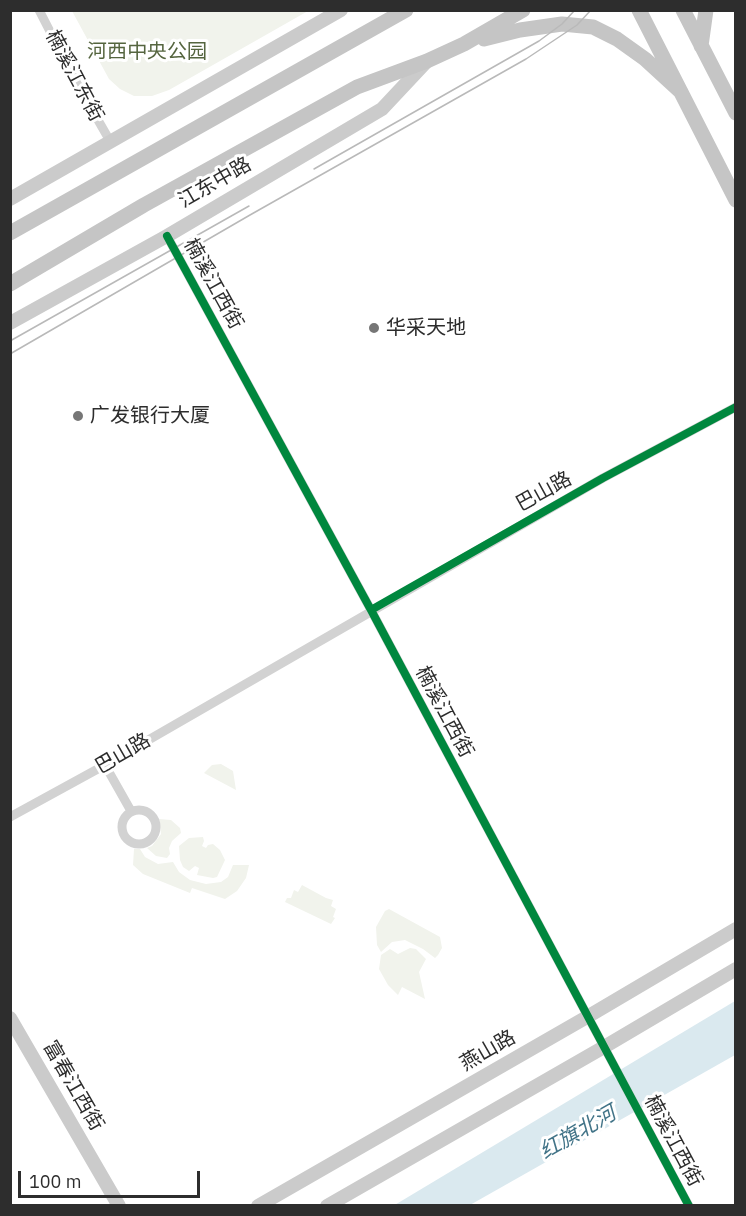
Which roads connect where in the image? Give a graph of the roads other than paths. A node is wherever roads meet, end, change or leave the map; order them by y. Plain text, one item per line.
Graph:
1 (39, 10) edge
2 (342, 10) edge
3 (406, 10) edge
4 (523, 10) edge
5 (639, 10) edge
6 (683, 10) edge
7 (706, 10) edge
8 (464, 44) junction
9 (701, 46) junction
10 (427, 61) junction
11 (681, 92) junction
12 (735, 113) edge
13 (110, 141) junction
14 (10, 199) edge
15 (735, 200) edge
16 (10, 233) edge
17 (167, 236) junction
18 (10, 284) edge
19 (10, 323) edge
20 (735, 407) edge
21 (371, 610) junction
22 (105, 765) junction
23 (131, 812) dead end
24 (10, 817) edge
25 (735, 929) edge
26 (735, 969) edge
27 (588, 1016) junction
28 (10, 1018) edge
29 (604, 1047) junction
30 (119, 1206) edge
31 (258, 1206) edge
32 (327, 1206) edge
33 (689, 1206) edge

1 - 13 street, 楠溪江东街
2 - 13 street
3 - 16 main road
4 - 8 main road, 江东中路
5 - 11 main road
6 - 9 main road
7 - 9 main road
8 - 10 main road, 江东中路
8 - 11 main road
9 - 12 main road
10 - 17 street, 江东中路
10 - 18 main road, 江东中路
11 - 15 main road
13 - 14 street
17 - 19 street, 江东中路
17 - 21 street, 楠溪江西街
20 - 21 street, 巴山路
21 - 22 street, 巴山路
21 - 27 street, 楠溪江西街
22 - 23 street
22 - 24 street, 巴山路
25 - 27 street, 燕山路
26 - 29 street
27 - 29 street, 楠溪江西街
27 - 31 street, 燕山路
28 - 30 street, 富春江西街
29 - 32 street
29 - 33 street, 楠溪江西街

